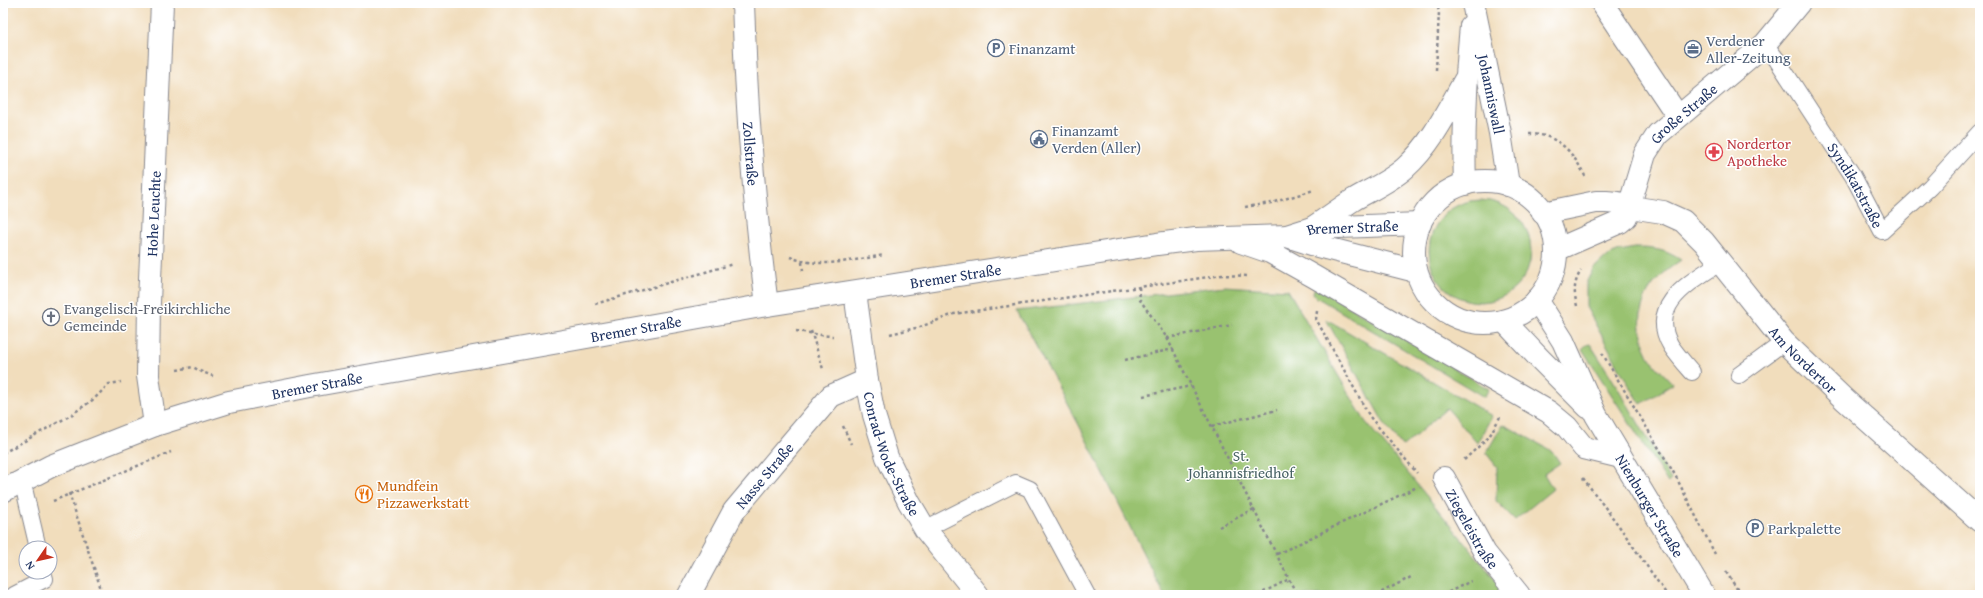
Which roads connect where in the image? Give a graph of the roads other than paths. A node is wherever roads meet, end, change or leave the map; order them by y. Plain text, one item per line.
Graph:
1 (162, 3) edge
2 (743, 3) edge
3 (1602, 3) edge
4 (1799, 3) edge
5 (1473, 4) edge
6 (1765, 44) junction
7 (1465, 80) junction
8 (1677, 115) junction
9 (1980, 132) edge
10 (1465, 184) junction
11 (1508, 185) junction
12 (1630, 207) junction
13 (1543, 213) junction
14 (1420, 224) junction
15 (1312, 228) junction
16 (1287, 236) junction
17 (1230, 238) junction
18 (1556, 250) junction
19 (1721, 262) junction
20 (1416, 271) junction
21 (855, 292) junction
22 (1538, 300) junction
23 (767, 305) junction
24 (1504, 320) junction
25 (1784, 342) junction
26 (1692, 372) dead end
27 (1739, 375) dead end
28 (867, 380) junction
29 (1596, 415) junction
30 (155, 425) junction
31 (1621, 457) junction
32 (22, 480) junction
33 (1435, 481) road end
34 (3, 491) edge
35 (1980, 521) edge
36 (925, 529) junction
37 (36, 540) edge
38 (43, 580) edge
39 (14, 595) edge
40 (689, 595) edge
41 (978, 595) edge
42 (1087, 595) edge
43 (1519, 595) edge
44 (1704, 595) edge

1 - 30 main road, Hohe Leuchte
2 - 23 main road, Zollstraße
3 - 8 main road
4 - 6 main road, Große Straße
5 - 7 main road, Johanniswall
5 - 11 main road, Johanniswall
6 - 8 main road, Große Straße
6 - 9 lane, Syndikatstraße
7 - 10 main road, Johanniswall
7 - 15 main road
8 - 12 main road, Große Straße
10 - 11 main road
10 - 14 main road
11 - 13 main road
12 - 13 main road
12 - 18 main road, Große Straße
12 - 19 main road, Am Nordertor
13 - 18 main road
14 - 15 main road, Bremer Straße
14 - 20 main road
15 - 16 main road, Bremer Straße
16 - 17 main road, Bremer Straße
16 - 20 main road, Bremer Straße
17 - 21 main road, Bremer Straße
17 - 31 main road
18 - 22 main road
19 - 25 main road, Am Nordertor
19 - 26 lane
20 - 24 main road
21 - 23 main road, Bremer Straße
21 - 28 main road, Conrad-Wode-Straße
22 - 24 main road
22 - 29 main road, Nienburger Straße
23 - 30 main road, Bremer Straße
24 - 29 main road, Nienburger Straße
25 - 27 lane
25 - 35 main road, Am Nordertor
28 - 36 main road, Conrad-Wode-Straße
28 - 40 main road, Nasse Straße
29 - 31 main road, Nienburger Straße
30 - 32 main road, Bremer Straße
31 - 44 main road, Nienburger Straße
32 - 34 main road, Bremer Straße
32 - 37 lane
33 - 43 main road, Ziegeleistraße
36 - 41 main road, Conrad-Wode-Straße
36 - 42 lane
38 - 39 lane

